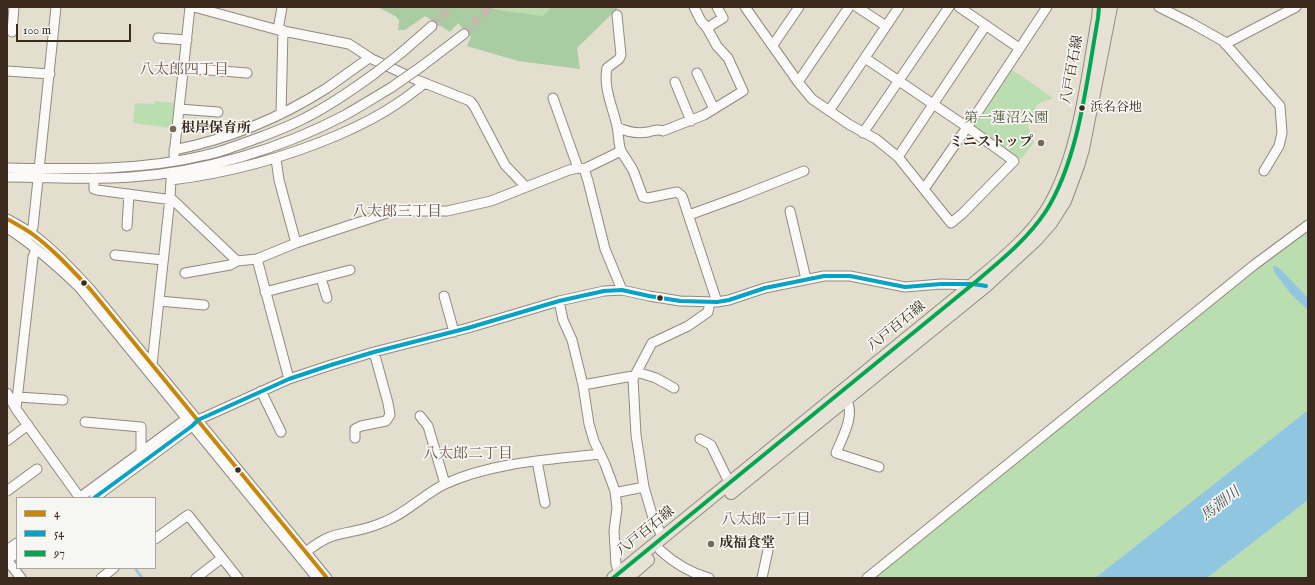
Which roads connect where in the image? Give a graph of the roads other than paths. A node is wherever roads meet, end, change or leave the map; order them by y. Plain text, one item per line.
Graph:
1 (14, 7) edge
2 (56, 7) edge
3 (190, 7) edge
4 (194, 7) edge
5 (694, 7) edge
6 (717, 7) edge
7 (799, 7) edge
8 (849, 7) edge
9 (857, 7) edge
10 (899, 7) edge
11 (949, 7) edge
12 (959, 7) edge
13 (1047, 7) edge
14 (1098, 7) edge
15 (1111, 7) edge
16 (1159, 7) edge
17 (1296, 7) edge
18 (281, 8) edge
19 (748, 8) edge
20 (231, 11) edge
21 (617, 15) dead end
22 (986, 25) junction
23 (432, 26) tunnel mouth
24 (886, 26) junction
25 (707, 28) junction
26 (281, 30) junction
27 (12, 32) dead end
28 (464, 34) tunnel mouth
29 (158, 38) dead end
30 (187, 40) junction
31 (1224, 44) junction
32 (773, 45) junction
33 (1019, 48) junction
34 (369, 58) junction
35 (865, 58) junction
36 (184, 68) junction
37 (7, 71) edge
38 (247, 73) dead end
39 (697, 73) dead end
40 (50, 74) junction
41 (899, 81) junction
42 (675, 82) dead end
43 (798, 82) junction
44 (425, 83) junction
45 (553, 98) dead end
46 (933, 104) junction
47 (179, 109) junction
48 (714, 110) junction
49 (829, 111) junction
50 (218, 112) dead end
51 (281, 114) junction
52 (691, 121) junction
53 (617, 127) junction
54 (967, 127) junction
55 (863, 133) junction
56 (174, 150) junction
57 (621, 151) junction
58 (898, 156) junction
59 (276, 159) junction
60 (173, 162) junction
61 (7, 168) edge
62 (581, 169) junction
63 (804, 170) dead end
64 (1264, 170) dead end
65 (39, 173) junction
66 (7, 177) edge
67 (94, 178) junction
68 (526, 187) junction
69 (924, 189) junction
70 (129, 194) junction
71 (170, 198) junction
72 (790, 211) dead end
73 (689, 215) junction
74 (7, 219) edge
75 (1308, 225) edge
76 (127, 226) dead end
77 (7, 228) edge
78 (28, 237) junction
79 (296, 243) junction
80 (36, 249) junction
81 (115, 255) dead end
82 (257, 259) junction
83 (163, 260) junction
84 (237, 261) junction
85 (350, 270) dead end
86 (185, 273) dead end
87 (321, 278) junction
88 (806, 279) junction
89 (973, 284) junction
90 (986, 286) junction
91 (622, 290) junction
92 (265, 292) junction
93 (444, 296) dead end
94 (327, 298) dead end
95 (159, 301) junction
96 (559, 302) junction
97 (713, 302) junction
98 (204, 305) dead end
99 (454, 332) junction
100 (374, 352) junction
101 (152, 365) junction
102 (635, 374) junction
103 (289, 379) junction
104 (582, 385) junction
105 (674, 388) dead end
106 (261, 391) junction
107 (7, 393) edge
108 (18, 397) junction
109 (63, 400) dead end
110 (846, 400) junction
111 (16, 409) junction
112 (420, 416) dead end
113 (85, 422) dead end
114 (192, 422) junction
115 (28, 425) junction
116 (281, 432) dead end
117 (355, 438) dead end
118 (700, 439) dead end
119 (7, 441) edge
120 (141, 453) junction
121 (600, 454) junction
122 (537, 461) junction
123 (879, 467) dead end
124 (37, 469) dead end
125 (730, 483) junction
126 (445, 484) junction
127 (644, 486) junction
128 (7, 491) edge
129 (615, 491) junction
130 (79, 497) edge
131 (81, 497) edge
132 (95, 497) edge
133 (545, 503) dead end
134 (156, 538) edge
135 (663, 538) junction
136 (16, 544) edge
137 (7, 550) edge
138 (660, 550) junction
139 (768, 550) dead end
140 (16, 554) edge
141 (302, 555) junction
142 (222, 558) junction
143 (7, 560) edge
144 (112, 573) edge
145 (619, 576) edge
146 (21, 578) edge
147 (101, 578) edge
148 (196, 578) edge
149 (238, 578) edge
150 (316, 578) edge
151 (327, 578) edge
152 (709, 578) edge
153 (762, 578) edge
154 (867, 578) edge

1 - 27 street
2 - 40 street
3 - 30 street
4 - 20 street
5 - 25 street
6 - 25 street
7 - 32 street
8 - 43 street
9 - 24 street
10 - 24 street
11 - 41 street
12 - 22 street
13 - 33 street
14 - 89 main road, 八戸百石線
15 - 90 main road, 八戸百石線
16 - 31 street
17 - 31 street
18 - 26 street
19 - 32 street
20 - 26 street
21 - 53 street
22 - 33 street
22 - 46 street
23 - 60 street, bridge
24 - 35 street
25 - 48 street
26 - 34 street
26 - 51 street
28 - 67 street, bridge
29 - 30 street
30 - 36 street
31 - 64 street
32 - 43 street
33 - 54 street
34 - 44 street
34 - 51 street
35 - 41 street
35 - 49 street
36 - 38 street
36 - 47 street
37 - 40 street
39 - 48 street
40 - 65 street
41 - 46 street
41 - 55 street
42 - 52 street
43 - 49 street
44 - 59 street
44 - 68 street
45 - 62 street
46 - 54 street
46 - 58 street
47 - 50 street
47 - 56 street
48 - 52 street
49 - 55 street
51 - 56 street
52 - 53 street
53 - 57 street
54 - 69 street
54 - 69 street
55 - 58 street
56 - 60 street
57 - 62 street
57 - 73 street
58 - 69 street
59 - 71 street
59 - 79 street
60 - 65 street
61 - 65 street
62 - 68 street
62 - 91 street
63 - 73 street
65 - 66 street
65 - 67 street
65 - 78 street
67 - 70 street
68 - 79 street
70 - 71 street
70 - 76 street
71 - 83 street
71 - 84 street
72 - 88 street
73 - 97 street
74 - 78 street
75 - 154 street
77 - 78 street
78 - 80 street
78 - 101 street
79 - 82 street
80 - 108 street
80 - 114 street
81 - 83 street
82 - 84 street
82 - 92 street
83 - 95 street
84 - 86 street
85 - 87 street
87 - 92 street
87 - 94 street
88 - 89 street
88 - 97 street
89 - 90 street
89 - 125 main road, 八戸百石線
90 - 110 main road, 八戸百石線
91 - 96 street
91 - 97 street
92 - 103 street
93 - 99 street
95 - 98 street
95 - 101 street
96 - 99 street
96 - 104 street
97 - 102 street
99 - 100 street
100 - 103 street
100 - 117 street
101 - 114 street
102 - 104 street
102 - 105 street
102 - 127 street
103 - 106 street
104 - 121 street
106 - 114 street
106 - 116 street
107 - 111 street
108 - 109 street
108 - 111 street
110 - 123 street
110 - 138 main road, 八戸百石線
111 - 115 street
112 - 126 street
113 - 120 street
114 - 120 street
114 - 132 street
114 - 141 street
115 - 119 street
115 - 130 street
118 - 125 street
120 - 131 street
121 - 122 street
121 - 129 street
122 - 126 street
122 - 133 street
124 - 128 street
125 - 135 main road, 八戸百石線
126 - 141 street
127 - 129 street
127 - 135 street
129 - 145 street
134 - 142 street
135 - 145 main road, 八戸百石線
136 - 137 street
138 - 145 main road, 八戸百石線
138 - 152 street
139 - 153 street
140 - 143 street
141 - 150 street
141 - 151 street
142 - 148 street
142 - 149 street
143 - 146 street
144 - 147 street

